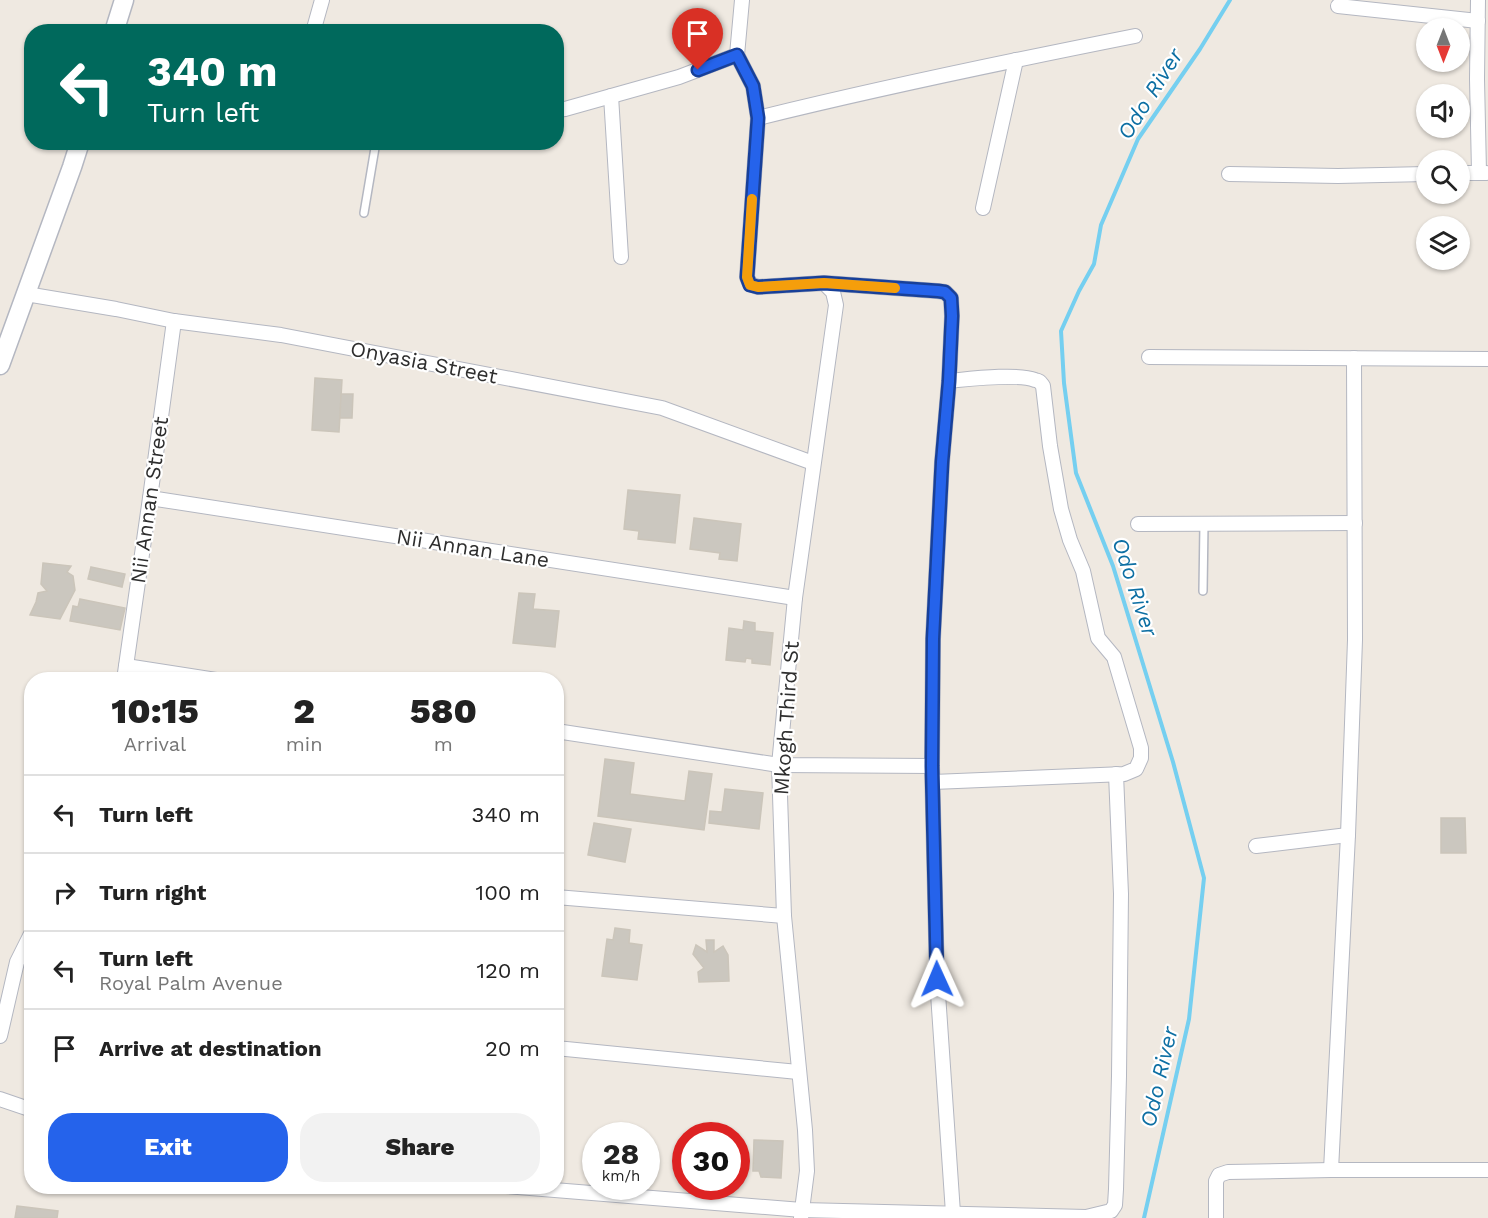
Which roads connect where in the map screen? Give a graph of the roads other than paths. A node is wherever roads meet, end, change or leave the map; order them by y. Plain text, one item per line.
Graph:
1 (124, 0) edge
2 (322, 0) edge
3 (742, 0) edge
4 (1478, 0) edge
5 (1338, 6) dead end
6 (1478, 21) junction
7 (116, 24) edge
8 (315, 24) edge
9 (1136, 36) dead end
10 (737, 55) junction
11 (1016, 60) junction
12 (611, 96) junction
13 (564, 109) edge
14 (758, 118) junction
15 (77, 150) edge
16 (375, 150) edge
17 (1484, 173) edge
18 (1229, 174) dead end
19 (1416, 174) edge
20 (982, 208) dead end
21 (364, 213) dead end
22 (621, 257) dead end
23 (829, 287) junction
24 (26, 294) junction
25 (174, 321) junction
26 (1149, 357) dead end
27 (1354, 358) junction
28 (1488, 359) edge
29 (1, 362) edge
30 (949, 381) junction
31 (813, 464) junction
32 (150, 498) junction
33 (1354, 523) junction
34 (1138, 524) dead end
35 (1204, 524) junction
36 (1203, 591) dead end
37 (795, 598) junction
38 (125, 672) edge
39 (564, 732) edge
40 (779, 765) junction
41 (932, 766) junction
42 (1116, 774) junction
43 (933, 782) junction
44 (1348, 835) junction
45 (1256, 846) dead end
46 (564, 898) edge
47 (784, 915) junction
48 (24, 948) edge
49 (17, 962) junction
50 (24, 964) edge
51 (0, 1036) edge
52 (564, 1049) edge
53 (798, 1072) junction
54 (0, 1099) edge
55 (24, 1107) edge
56 (1331, 1170) junction
57 (1488, 1170) edge
58 (564, 1191) edge
59 (953, 1213) junction
60 (802, 1214) edge
61 (1216, 1218) edge

1 - 7 street
2 - 8 street
3 - 10 street
4 - 6 street
5 - 6 street
6 - 17 street
9 - 11 street
10 - 12 street
10 - 14 street
11 - 14 street
11 - 20 street
12 - 13 street
12 - 22 street
14 - 23 street
15 - 24 street
16 - 21 lane
18 - 19 street
23 - 30 street
23 - 31 street, Mkogh Third St
24 - 25 street, Onyasia Street
24 - 29 street
25 - 31 street, Onyasia Street
25 - 32 street, Nii Annan Street
26 - 27 street
27 - 28 street
27 - 33 street
30 - 41 street
30 - 42 street
31 - 37 street, Mkogh Third St
32 - 37 street, Nii Annan Lane
32 - 38 street, Nii Annan Street
33 - 35 street
33 - 44 street
34 - 35 street
35 - 36 lane
37 - 40 street, Mkogh Third St
39 - 40 street
40 - 41 street
40 - 47 street, Mkogh Third St
41 - 43 street
42 - 43 street
42 - 59 street
43 - 59 street
44 - 45 street
44 - 56 street
46 - 47 street
47 - 53 street, Mkogh Third St
48 - 49 street
49 - 50 street
49 - 51 street
52 - 53 street
53 - 60 street, Mkogh Third St
54 - 55 street
56 - 57 street
56 - 61 street
58 - 60 street
59 - 60 street

